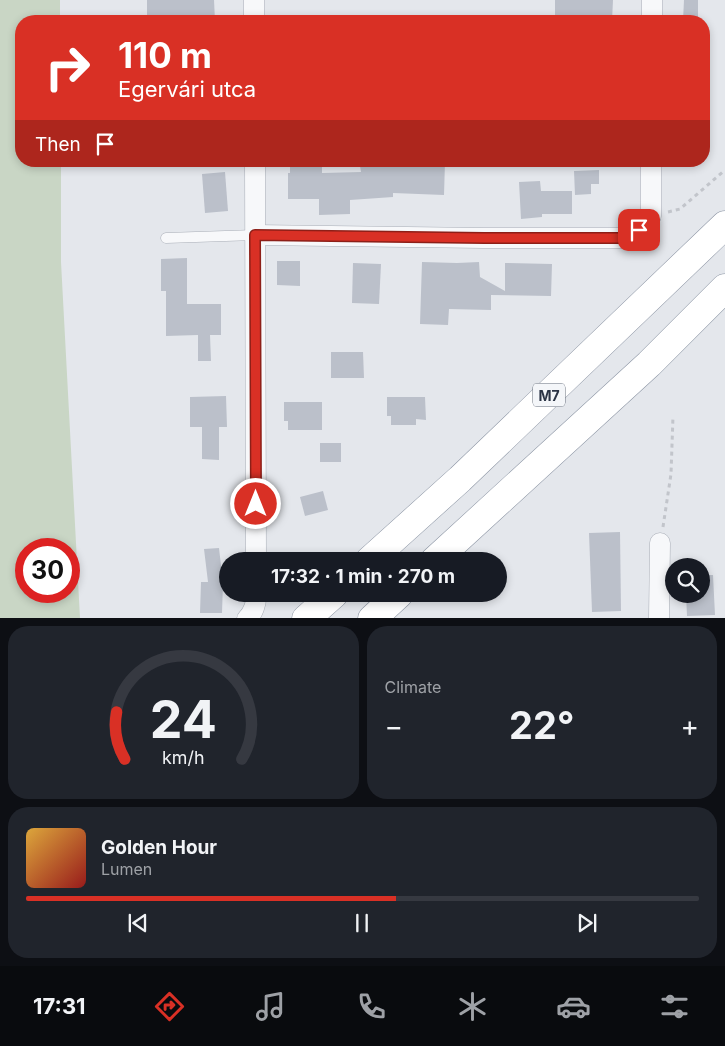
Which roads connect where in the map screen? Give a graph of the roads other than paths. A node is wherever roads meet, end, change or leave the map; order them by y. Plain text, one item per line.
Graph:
1 (254, 0) edge
2 (652, 0) edge
3 (254, 15) edge
4 (652, 15) edge
5 (255, 167) edge
6 (651, 167) edge
7 (725, 225) edge
8 (255, 235) junction
9 (166, 238) dead end
10 (725, 288) edge
11 (660, 542) road end
12 (256, 552) edge
13 (379, 552) edge
14 (444, 552) edge
15 (256, 602) edge
16 (325, 602) edge
17 (390, 602) edge
18 (246, 618) edge
19 (306, 618) edge
20 (372, 618) edge
21 (659, 618) edge

1 - 3 street
2 - 4 street
5 - 8 street
6 - 8 street
7 - 13 highway, M7
8 - 9 lane
8 - 12 street
10 - 14 highway
11 - 21 street
15 - 18 street
16 - 19 highway
17 - 20 highway

